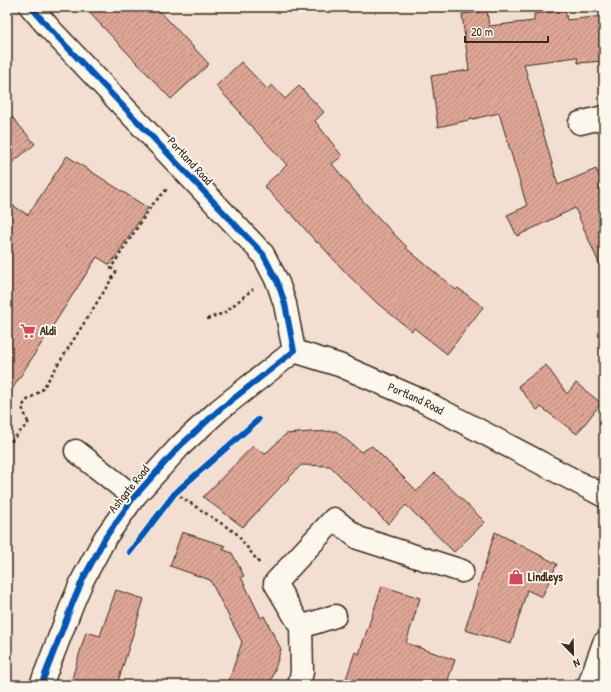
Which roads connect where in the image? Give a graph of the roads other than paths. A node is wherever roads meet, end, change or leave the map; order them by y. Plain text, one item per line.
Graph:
1 (31, 7) edge
2 (604, 117) edge
3 (580, 123) dead end
4 (294, 351) junction
5 (76, 451) dead end
6 (604, 496) edge
7 (134, 497) junction
8 (462, 571) dead end
9 (335, 616) dead end
10 (301, 627) junction
11 (604, 643) edge
12 (41, 685) edge
13 (299, 685) edge
14 (589, 685) edge

1 - 4 street, Portland Road
2 - 3 street
4 - 6 street, Portland Road
4 - 7 street, Ashgate Road
5 - 7 street
7 - 12 street, Ashgate Road
8 - 10 street
9 - 10 street
10 - 13 street
11 - 14 street

